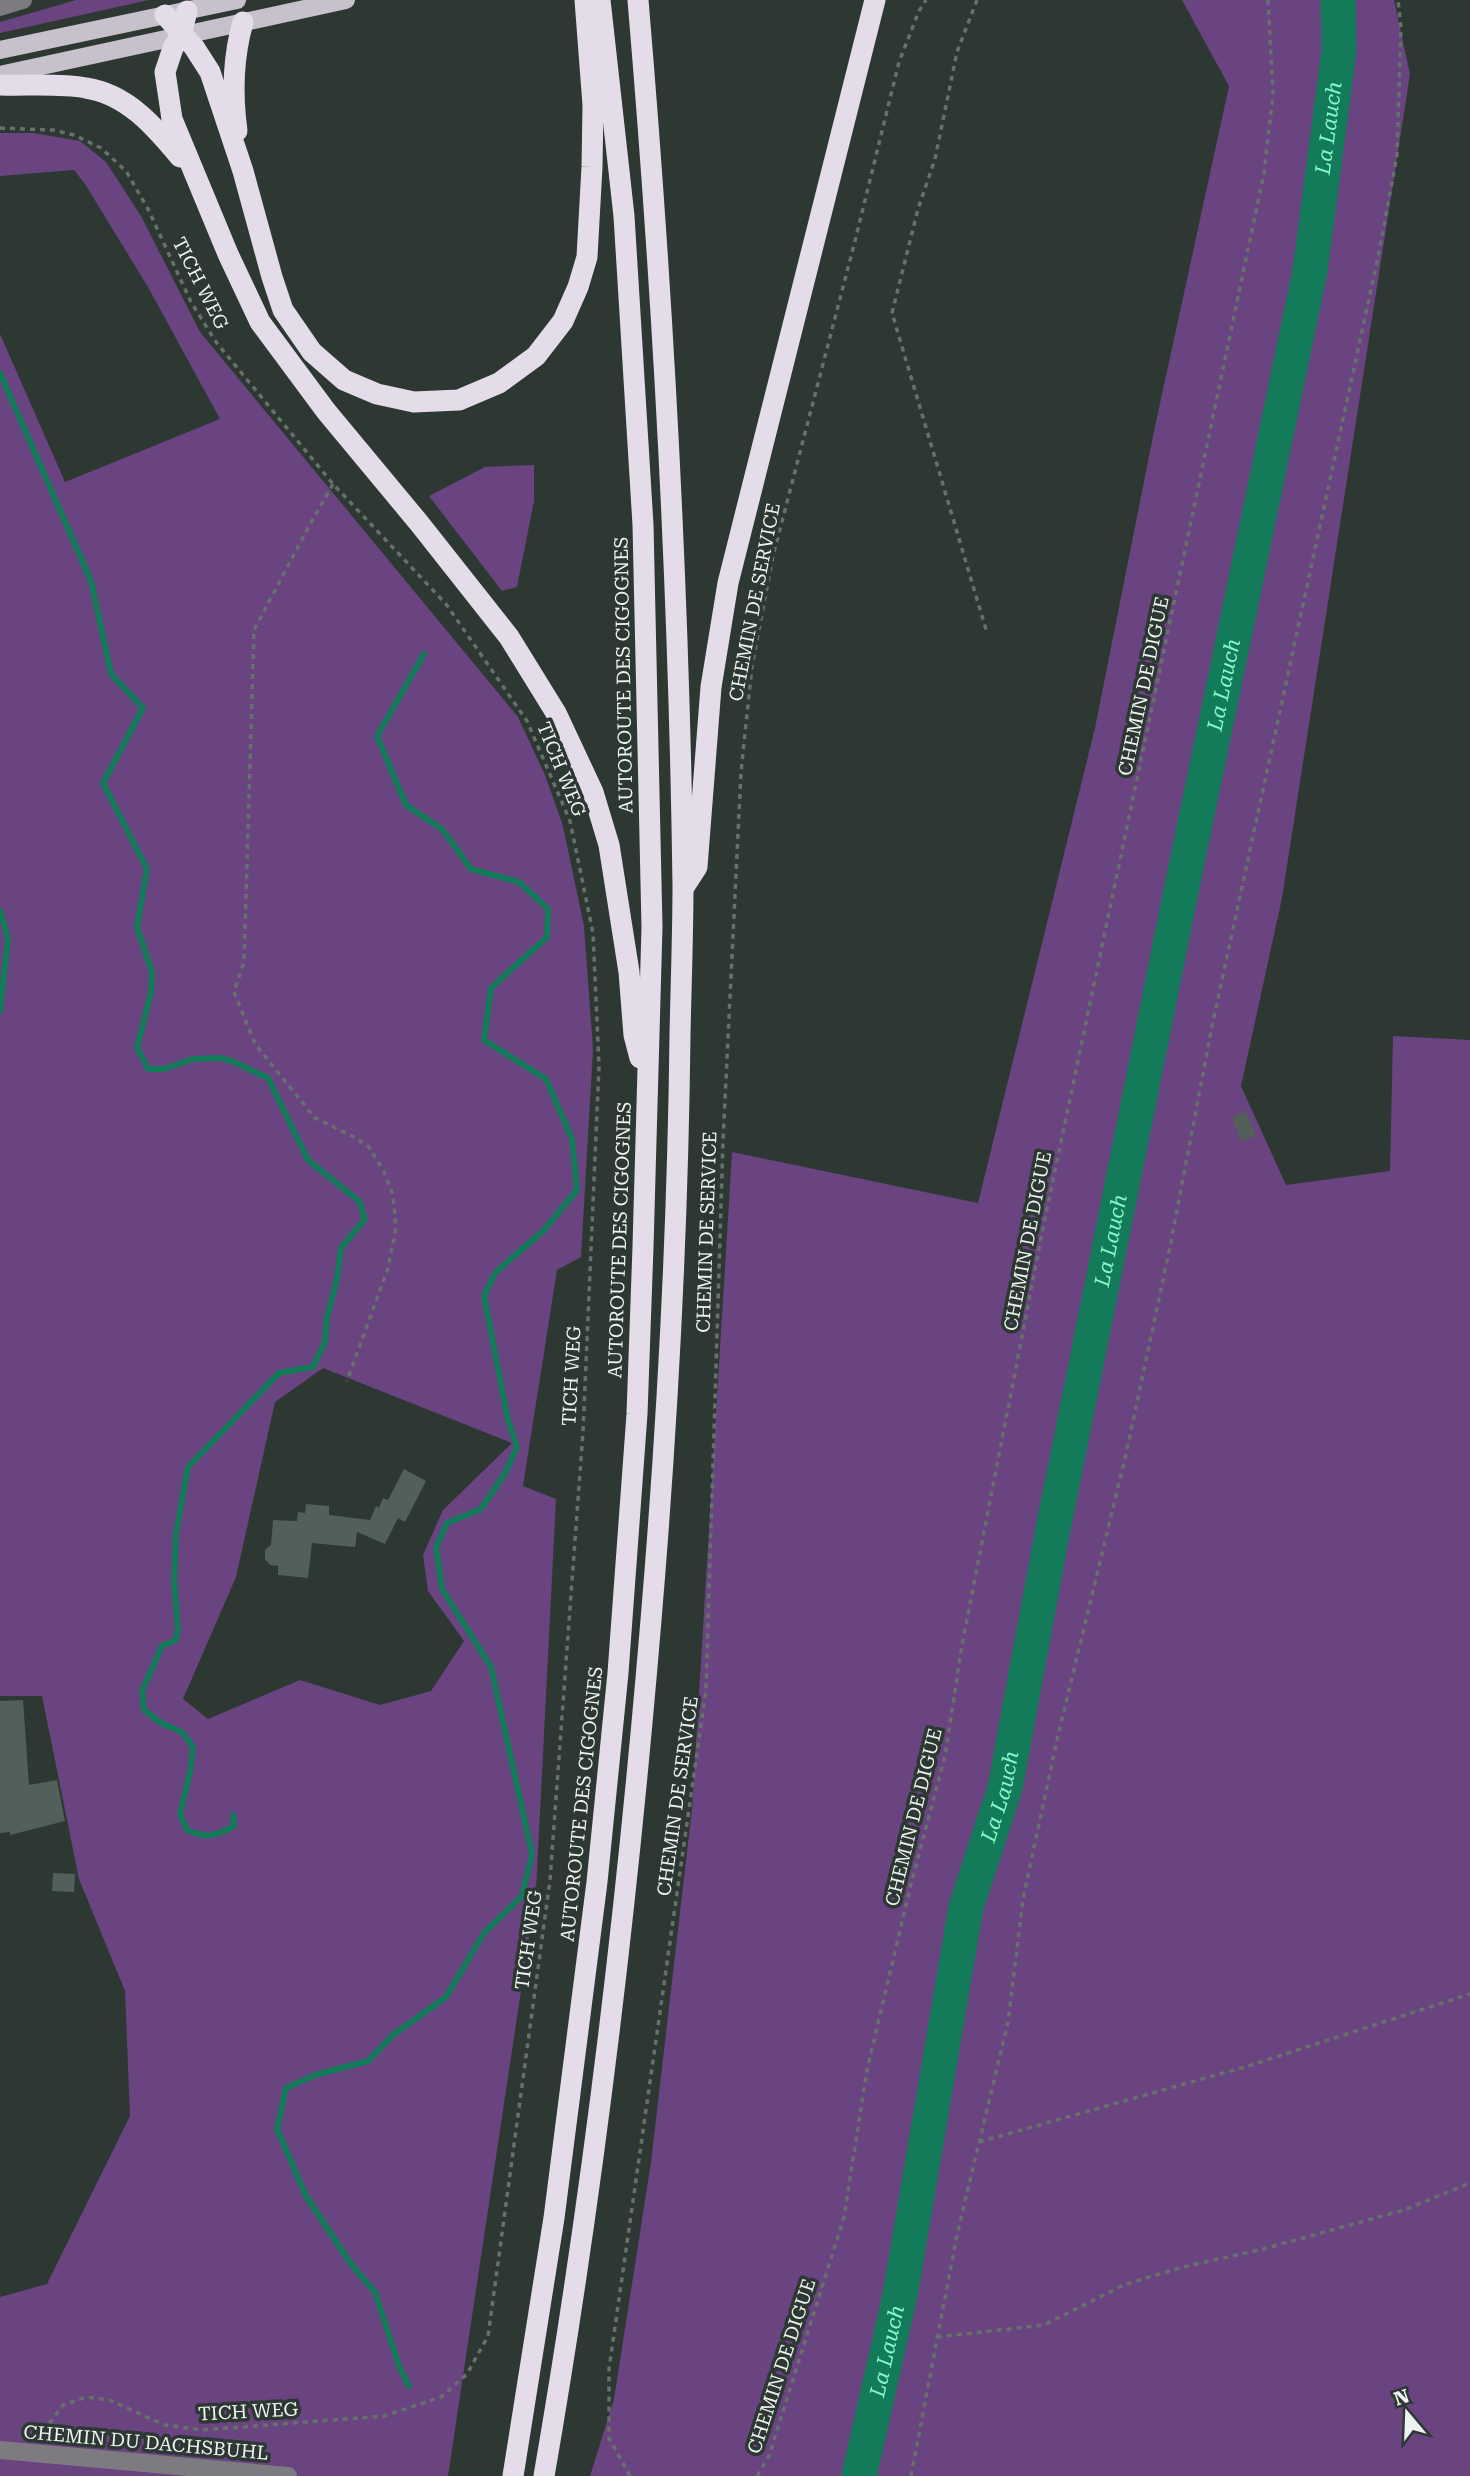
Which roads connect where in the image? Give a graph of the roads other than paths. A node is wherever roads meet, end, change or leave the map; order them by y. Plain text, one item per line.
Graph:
1 (23, 0) edge
2 (237, 0) edge
3 (346, 0) edge
4 (584, 0) edge
5 (600, 0) edge
6 (638, 0) edge
7 (875, 0) edge
8 (0, 7) edge
9 (187, 11) junction
10 (165, 15) junction
11 (243, 22) junction
12 (181, 35) junction
13 (0, 50) edge
14 (0, 75) edge
15 (0, 85) edge
16 (243, 171) junction
17 (192, 172) junction
18 (683, 889) junction
19 (647, 1083) junction
20 (0, 2450) edge
21 (288, 2476) edge
22 (513, 2476) edge
23 (544, 2476) edge

1 - 8 street
2 - 9 main road
3 - 11 main road
4 - 16 highway
5 - 19 highway, AUTOROUTE DES CIGOGNES
6 - 18 highway
7 - 18 highway
9 - 10 main road
9 - 12 highway
10 - 12 highway
10 - 13 main road
11 - 12 main road
11 - 16 highway
12 - 14 main road
12 - 16 highway
12 - 17 highway
15 - 17 highway
17 - 19 highway
18 - 23 highway
19 - 22 highway, AUTOROUTE DES CIGOGNES
20 - 21 street, CHEMIN DU DACHSBUHL

